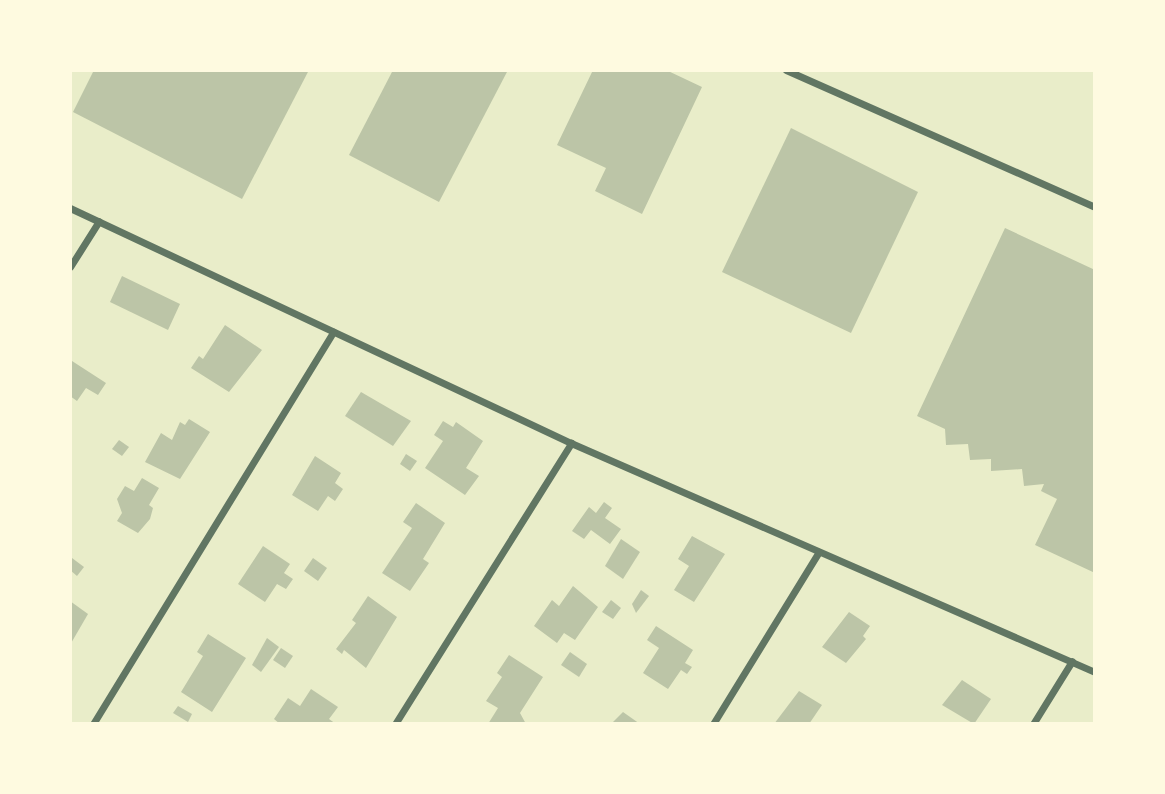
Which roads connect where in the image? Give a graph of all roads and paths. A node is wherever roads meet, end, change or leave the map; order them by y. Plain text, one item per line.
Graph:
1 (786, 70) edge
2 (1095, 207) edge
3 (70, 208) edge
4 (99, 221) junction
5 (70, 267) edge
6 (333, 332) junction
7 (571, 443) junction
8 (819, 552) junction
9 (1072, 662) junction
10 (1095, 672) edge
11 (93, 724) edge
12 (395, 724) edge
13 (713, 724) edge
14 (1033, 724) edge

1 - 2 street
3 - 4 street
4 - 5 street
4 - 6 street
6 - 7 street
6 - 11 street
7 - 8 street
7 - 12 street
8 - 9 street
8 - 13 street
9 - 10 street
9 - 14 street

